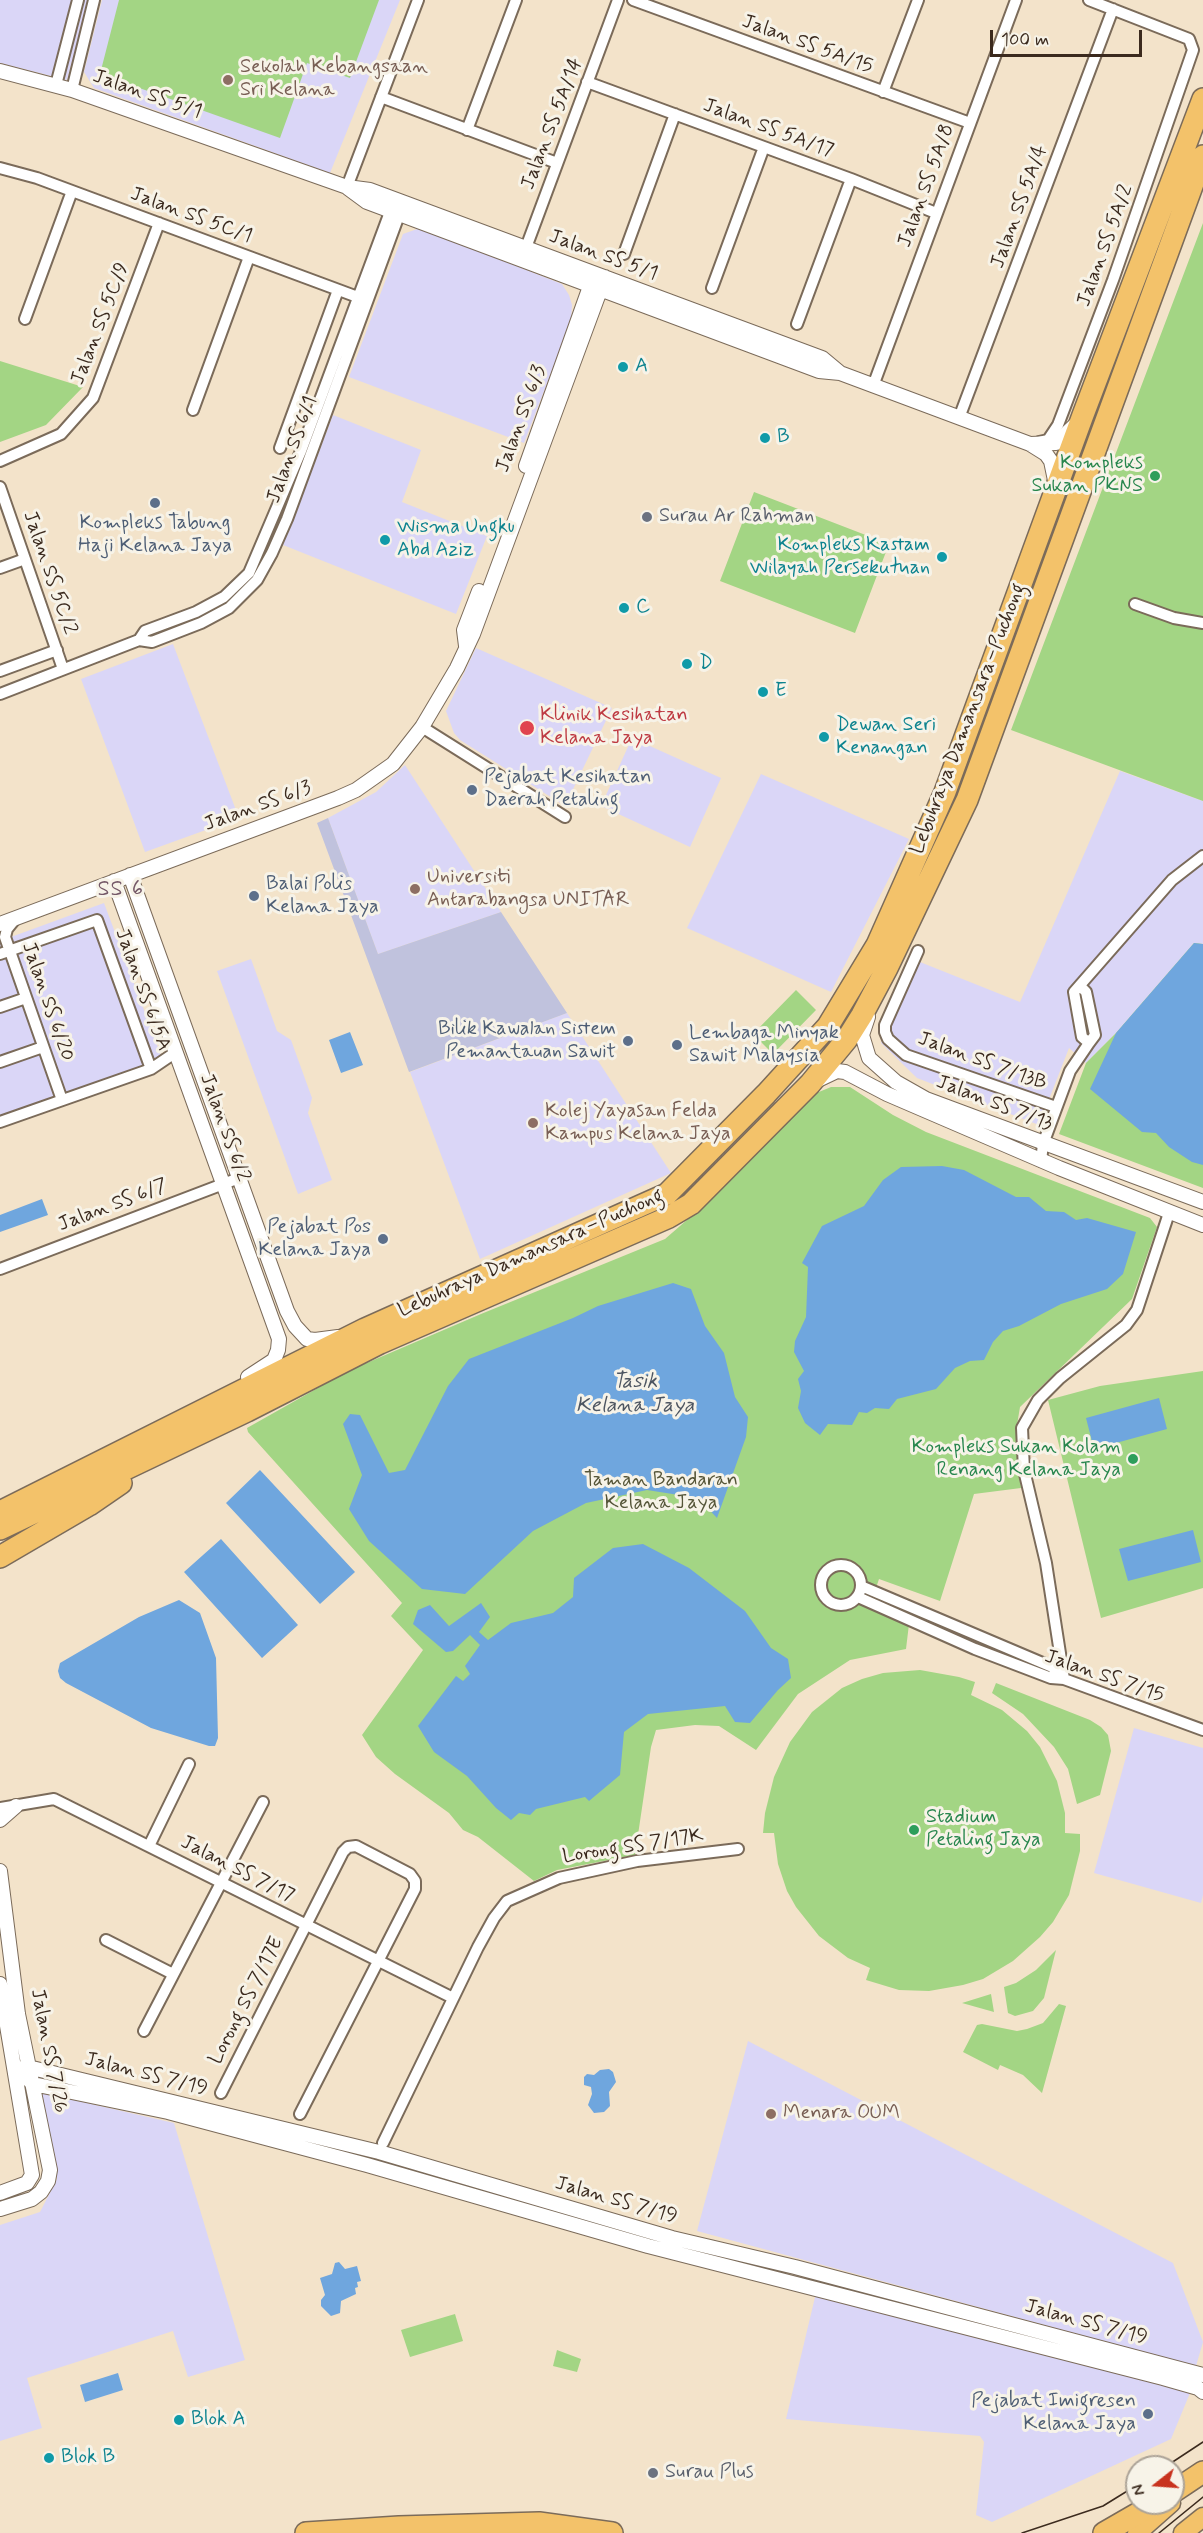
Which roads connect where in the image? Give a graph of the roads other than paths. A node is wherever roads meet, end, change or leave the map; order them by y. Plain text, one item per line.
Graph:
1 (78, 0) edge
2 (94, 0) edge
3 (418, 0) edge
4 (516, 0) edge
5 (618, 0) edge
6 (633, 0) edge
7 (918, 0) edge
8 (1016, 0) edge
9 (1089, 0) edge
10 (1113, 9) junction
11 (0, 71) edge
12 (587, 82) junction
13 (56, 85) junction
14 (72, 90) junction
15 (883, 92) junction
16 (381, 98) junction
17 (1203, 99) edge
18 (675, 114) junction
19 (970, 123) junction
20 (467, 130) junction
21 (764, 147) junction
22 (1203, 156) edge
23 (557, 164) junction
24 (0, 168) edge
25 (851, 179) junction
26 (347, 187) junction
27 (72, 191) junction
28 (397, 207) junction
29 (936, 213) junction
30 (159, 223) junction
31 (523, 254) junction
32 (624, 254) dead end
33 (249, 257) junction
34 (558, 274) junction
35 (598, 282) junction
36 (712, 288) dead end
37 (338, 290) junction
38 (623, 298) junction
39 (363, 299) junction
40 (585, 317) junction
41 (25, 319) dead end
42 (797, 324) dead end
43 (840, 373) junction
44 (873, 386) junction
45 (193, 410) dead end
46 (1083, 415) junction
47 (959, 418) junction
48 (1030, 444) junction
49 (280, 448) dead end
50 (0, 461) edge
51 (0, 487) edge
52 (1056, 490) junction
53 (25, 559) junction
54 (0, 568) edge
55 (1135, 604) dead end
56 (1203, 623) edge
57 (57, 650) junction
58 (63, 669) junction
59 (0, 671) edge
60 (0, 694) edge
61 (422, 727) junction
62 (565, 817) dead end
63 (1203, 856) edge
64 (130, 876) junction
65 (114, 881) junction
66 (16, 918) junction
67 (0, 924) edge
68 (918, 951) dead end
69 (5, 952) edge
70 (887, 968) junction
71 (26, 998) junction
72 (0, 1007) edge
73 (43, 1047) junction
74 (176, 1052) junction
75 (0, 1062) edge
76 (151, 1069) junction
77 (810, 1084) junction
78 (62, 1100) junction
79 (1056, 1107) junction
80 (0, 1122) edge
81 (1043, 1144) junction
82 (1041, 1161) junction
83 (239, 1178) junction
84 (223, 1184) junction
85 (1203, 1202) edge
86 (1169, 1214) junction
87 (1203, 1225) edge
88 (0, 1269) edge
89 (365, 1329) junction
90 (338, 1336) junction
91 (249, 1377) junction
92 (184, 1442) junction
93 (117, 1473) junction
94 (0, 1499) edge
95 (0, 1512) edge
96 (0, 1529) edge
97 (0, 1538) edge
98 (0, 1557) edge
99 (861, 1586) junction
100 (858, 1597) junction
101 (979, 1637) junction
102 (975, 1648) junction
103 (1064, 1679) junction
104 (1203, 1730) edge
105 (189, 1764) dead end
106 (0, 1799) edge
107 (263, 1802) dead end
108 (16, 1806) junction
109 (0, 1808) edge
110 (0, 1820) edge
111 (148, 1846) junction
112 (738, 1849) dead end
113 (0, 1871) edge
114 (221, 1882) junction
115 (2, 1894) edge
116 (305, 1924) junction
117 (106, 1940) dead end
118 (379, 1961) junction
119 (173, 1974) junction
120 (0, 1984) edge
121 (453, 1998) junction
122 (144, 2031) dead end
123 (23, 2076) junction
124 (221, 2093) dead end
125 (300, 2114) dead end
126 (382, 2143) dead end
127 (0, 2193) edge
128 (0, 2209) edge
129 (1203, 2375) edge
130 (1203, 2392) edge
131 (1202, 2473) edge
132 (1185, 2484) edge
133 (1185, 2489) edge
134 (1135, 2515) edge
135 (1157, 2515) edge
136 (1203, 2517) edge
137 (306, 2533) edge
138 (612, 2533) edge
139 (1104, 2533) edge
140 (1137, 2533) edge
141 (1183, 2533) edge

1 - 13 street
2 - 14 street
3 - 16 street
4 - 20 street
5 - 12 street, Jalan SS 5A/14
6 - 15 street, Jalan SS 5A/15
7 - 15 street
8 - 19 street, Jalan SS 5A/8
9 - 10 street
10 - 47 street, Jalan SS 5A/4
10 - 48 street, Jalan SS 5A/2
11 - 13 street, Jalan SS 5/1
12 - 18 street, Jalan SS 5A/17
12 - 23 street, Jalan SS 5A/14
13 - 14 street, Jalan SS 5/1
14 - 26 street, Jalan SS 5/1
15 - 19 street, Jalan SS 5A/15
16 - 20 street
16 - 26 street
17 - 46 highway, Lebuhraya Damansara–Puchong
18 - 21 street, Jalan SS 5A/17
18 - 32 street
19 - 29 street, Jalan SS 5A/8
20 - 23 street
21 - 25 street, Jalan SS 5A/17
21 - 36 street
22 - 70 highway, Lebuhraya Damansara–Puchong
23 - 31 street, Jalan SS 5A/14
24 - 27 street, Jalan SS 5C/1
25 - 29 street, Jalan SS 5A/17
25 - 42 street
26 - 28 street, Jalan SS 5/1
27 - 30 street, Jalan SS 5C/1
27 - 41 street
28 - 31 street, Jalan SS 5/1
28 - 39 street, Jalan SS 6/1
29 - 44 street, Jalan SS 5A/8
30 - 33 street, Jalan SS 5C/1
30 - 50 street, Jalan SS 5C/9
31 - 34 street, Jalan SS 5/1
31 - 35 street, Jalan SS 5/1
33 - 37 street, Jalan SS 5C/1
33 - 45 street
34 - 35 street, Jalan SS 5/1
34 - 40 street
35 - 38 street, Jalan SS 5/1
35 - 40 street, Jalan SS 6/3
35 - 43 street, Jalan SS 5/1
37 - 39 street, Jalan SS 5C/1
37 - 49 street
38 - 40 street
38 - 43 street, Jalan SS 5/1
39 - 58 street, Jalan SS 6/1
40 - 61 street, Jalan SS 6/3
43 - 44 street, Jalan SS 5/1
44 - 47 street, Jalan SS 5/1
46 - 48 street, Jalan SS 5/1
46 - 52 highway, Lebuhraya Damansara–Puchong
47 - 48 street, Jalan SS 5/1
48 - 52 street, Jalan SS 5/1
51 - 53 street, Jalan SS 5C/2
52 - 89 highway, Lebuhraya Damansara–Puchong
53 - 54 street
53 - 57 street, Jalan SS 5C/2
55 - 56 street
57 - 58 street, Jalan SS 5C/2
57 - 59 street
58 - 60 street, Jalan SS 6/1
61 - 62 street
61 - 64 street, Jalan SS 6/3
63 - 79 street
64 - 65 street, Jalan SS 6/3
64 - 83 street, Jalan SS 6/2
65 - 66 street, Jalan SS 6/3
65 - 74 street, Jalan SS 6/2
66 - 67 street, Jalan SS 6/3
66 - 69 street, Jalan SS 6/20
68 - 79 street, Jalan SS 7/13B
69 - 71 street, Jalan SS 6/20
69 - 76 street, Jalan SS 6/5A
70 - 77 highway, Lebuhraya Damansara–Puchong
70 - 81 street, Jalan SS 7/13
71 - 72 street
71 - 73 street, Jalan SS 6/20
73 - 75 street
73 - 78 street, Jalan SS 6/20
74 - 76 street
74 - 84 street, Jalan SS 6/2
76 - 78 street
77 - 82 street, Jalan SS 7/13
77 - 92 highway, Lebuhraya Damansara–Puchong
78 - 80 street
79 - 81 street
81 - 82 street
81 - 85 street, Jalan SS 7/13
82 - 86 street, Jalan SS 7/13
83 - 84 street, Jalan SS 6/7
83 - 90 street, Jalan SS 6/2
84 - 88 street, Jalan SS 6/7
84 - 91 street, Jalan SS 6/2
86 - 87 street, Jalan SS 7/13
86 - 103 street
89 - 90 highway
89 - 95 highway, Lebuhraya Damansara–Puchong
90 - 91 highway
91 - 94 highway
92 - 93 highway, Lebuhraya Damansara–Puchong
92 - 98 highway
93 - 96 highway, Lebuhraya Damansara–Puchong
93 - 97 highway
99 - 100 street
99 - 100 street
99 - 101 street
100 - 102 street, Jalan SS 7/15
101 - 102 street
101 - 103 street
102 - 103 street, Jalan SS 7/15
103 - 104 street, Jalan SS 7/15
105 - 111 street
106 - 108 street
107 - 114 street
108 - 109 street, Jalan SS 7/17
108 - 110 street
108 - 111 street, Jalan SS 7/17
111 - 114 street, Jalan SS 7/17
112 - 121 street, Lorong SS 7/17K
113 - 115 street, Jalan SS 7/26
114 - 116 street, Jalan SS 7/17
114 - 119 street
115 - 123 street, Jalan SS 7/26
116 - 118 street, Jalan SS 7/17
116 - 118 street, Lorong SS 7/17E
116 - 124 street, Lorong SS 7/17E
117 - 119 street
118 - 121 street, Jalan SS 7/17
118 - 125 street
119 - 122 street
120 - 123 street, Jalan SS 7/26
121 - 126 street, Lorong SS 7/17K
123 - 127 street, Jalan SS 7/26
123 - 128 street, Jalan SS 7/26
123 - 129 street, Jalan SS 7/19
123 - 130 street, Jalan SS 7/19
131 - 132 highway
131 - 133 main road
134 - 139 highway
135 - 140 main road
136 - 141 main road
137 - 138 highway

